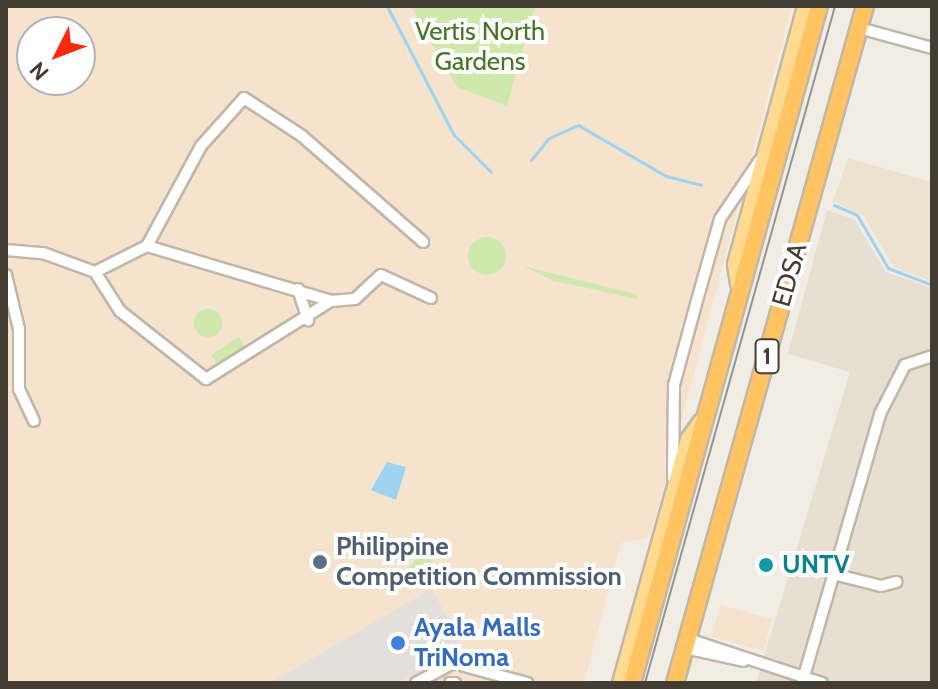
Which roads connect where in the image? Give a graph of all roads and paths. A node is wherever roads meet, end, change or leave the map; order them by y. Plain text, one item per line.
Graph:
1 (805, 6) edge
2 (819, 6) edge
3 (865, 6) edge
4 (859, 28) junction
5 (932, 48) edge
6 (765, 153) junction
7 (423, 242) dead end
8 (147, 246) junction
9 (6, 250) edge
10 (95, 272) junction
11 (6, 275) edge
12 (738, 284) junction
13 (298, 289) junction
14 (431, 298) dead end
15 (331, 301) junction
16 (308, 320) junction
17 (932, 356) edge
18 (34, 421) dead end
19 (701, 421) junction
20 (673, 496) junction
21 (837, 575) junction
22 (896, 582) dead end
23 (686, 643) junction
24 (803, 680) edge
25 (416, 683) edge
26 (527, 683) edge
27 (620, 683) edge
28 (632, 683) edge
29 (675, 683) edge
30 (822, 683) edge

1 - 6 main road, EDSA / 1
2 - 12 highway, EDSA / 1
3 - 4 highway, EDSA / 1
4 - 5 street
4 - 23 highway, EDSA / 1
6 - 12 main road, EDSA / 1
6 - 20 street
7 - 8 street
8 - 10 street
8 - 13 street
9 - 10 street
10 - 16 street
11 - 18 street
12 - 19 highway, EDSA / 1
13 - 15 street
13 - 16 street
14 - 15 street
15 - 16 street
17 - 21 street
19 - 20 main road, EDSA / 1
19 - 28 highway, EDSA / 1
20 - 27 main road, EDSA / 1
21 - 22 street
21 - 24 street
23 - 24 street
23 - 29 highway, EDSA / 1
24 - 30 street
25 - 26 street

